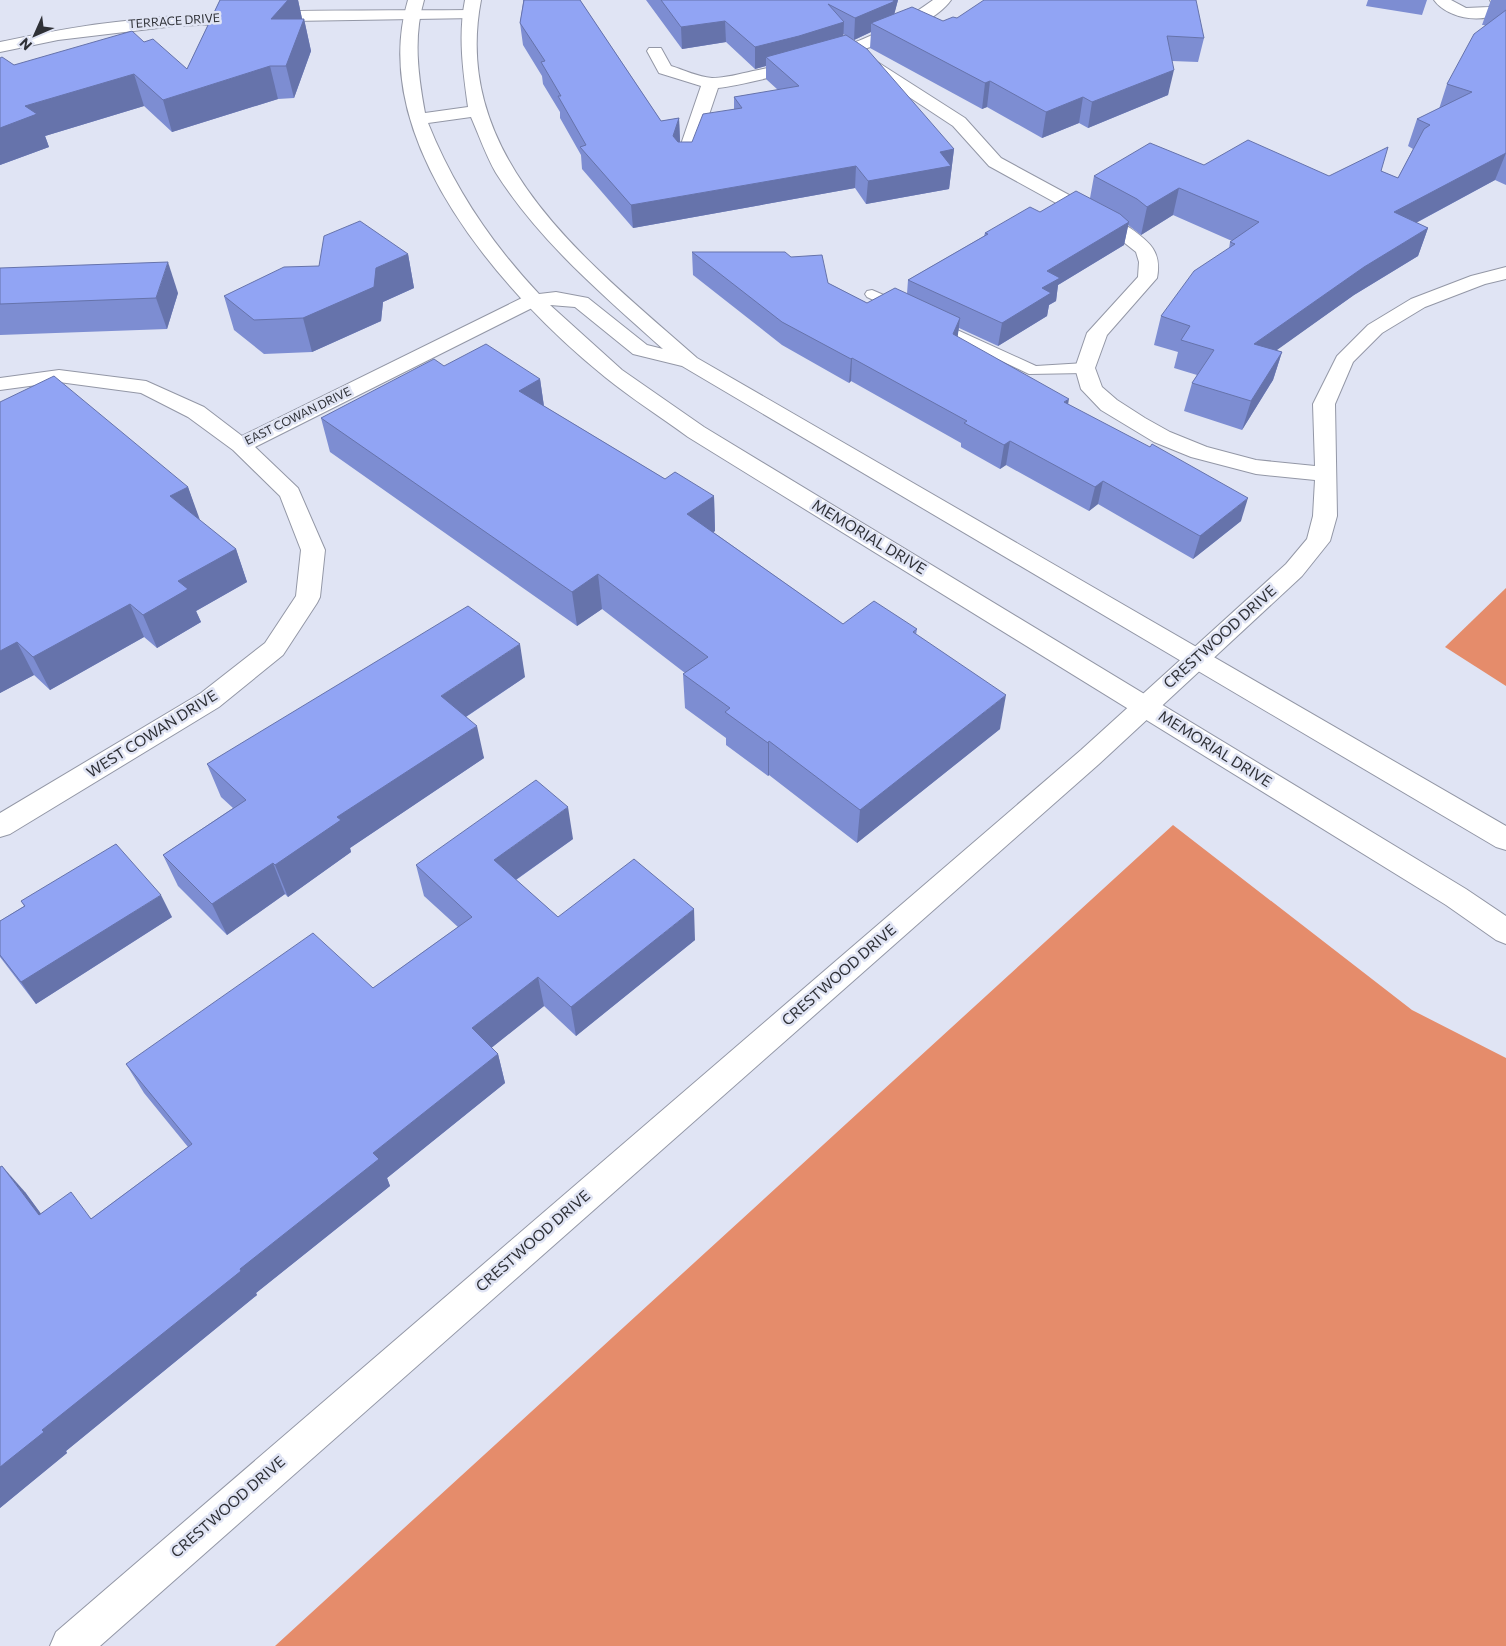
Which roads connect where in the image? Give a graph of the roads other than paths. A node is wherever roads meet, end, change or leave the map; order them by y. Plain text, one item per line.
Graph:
1 (943, 0) edge
2 (1442, 0) edge
3 (1502, 3) edge
4 (414, 8) edge
5 (472, 8) edge
6 (0, 47) edge
7 (846, 49) junction
8 (655, 51) dead end
9 (712, 83) junction
10 (477, 110) junction
11 (418, 118) junction
12 (685, 159) edge
13 (1506, 274) edge
14 (872, 294) dead end
15 (533, 300) junction
16 (690, 362) junction
17 (1085, 368) junction
18 (0, 384) edge
19 (241, 445) junction
20 (1326, 474) junction
21 (1197, 659) junction
22 (1144, 705) junction
23 (0, 826) edge
24 (1506, 839) edge
25 (1506, 932) edge
26 (70, 1646) edge

1 - 7 street
2 - 3 street
4 - 5 street, TERRACE DRIVE
4 - 6 street, TERRACE DRIVE
4 - 11 street, MEMORIAL DRIVE
5 - 10 street
7 - 9 street
7 - 17 street
8 - 9 street
9 - 12 street
10 - 11 street
10 - 16 street
11 - 15 street, MEMORIAL DRIVE
13 - 20 street, CRESTWOOD DRIVE
14 - 17 lane
15 - 16 street
15 - 19 street, EAST COWAN DRIVE
15 - 22 street, MEMORIAL DRIVE
16 - 21 street
17 - 20 street
18 - 19 street, EAST COWAN DRIVE
19 - 23 street, WEST COWAN DRIVE
20 - 21 street, CRESTWOOD DRIVE
21 - 22 street, CRESTWOOD DRIVE
21 - 24 street
22 - 25 street, MEMORIAL DRIVE
22 - 26 street, CRESTWOOD DRIVE

